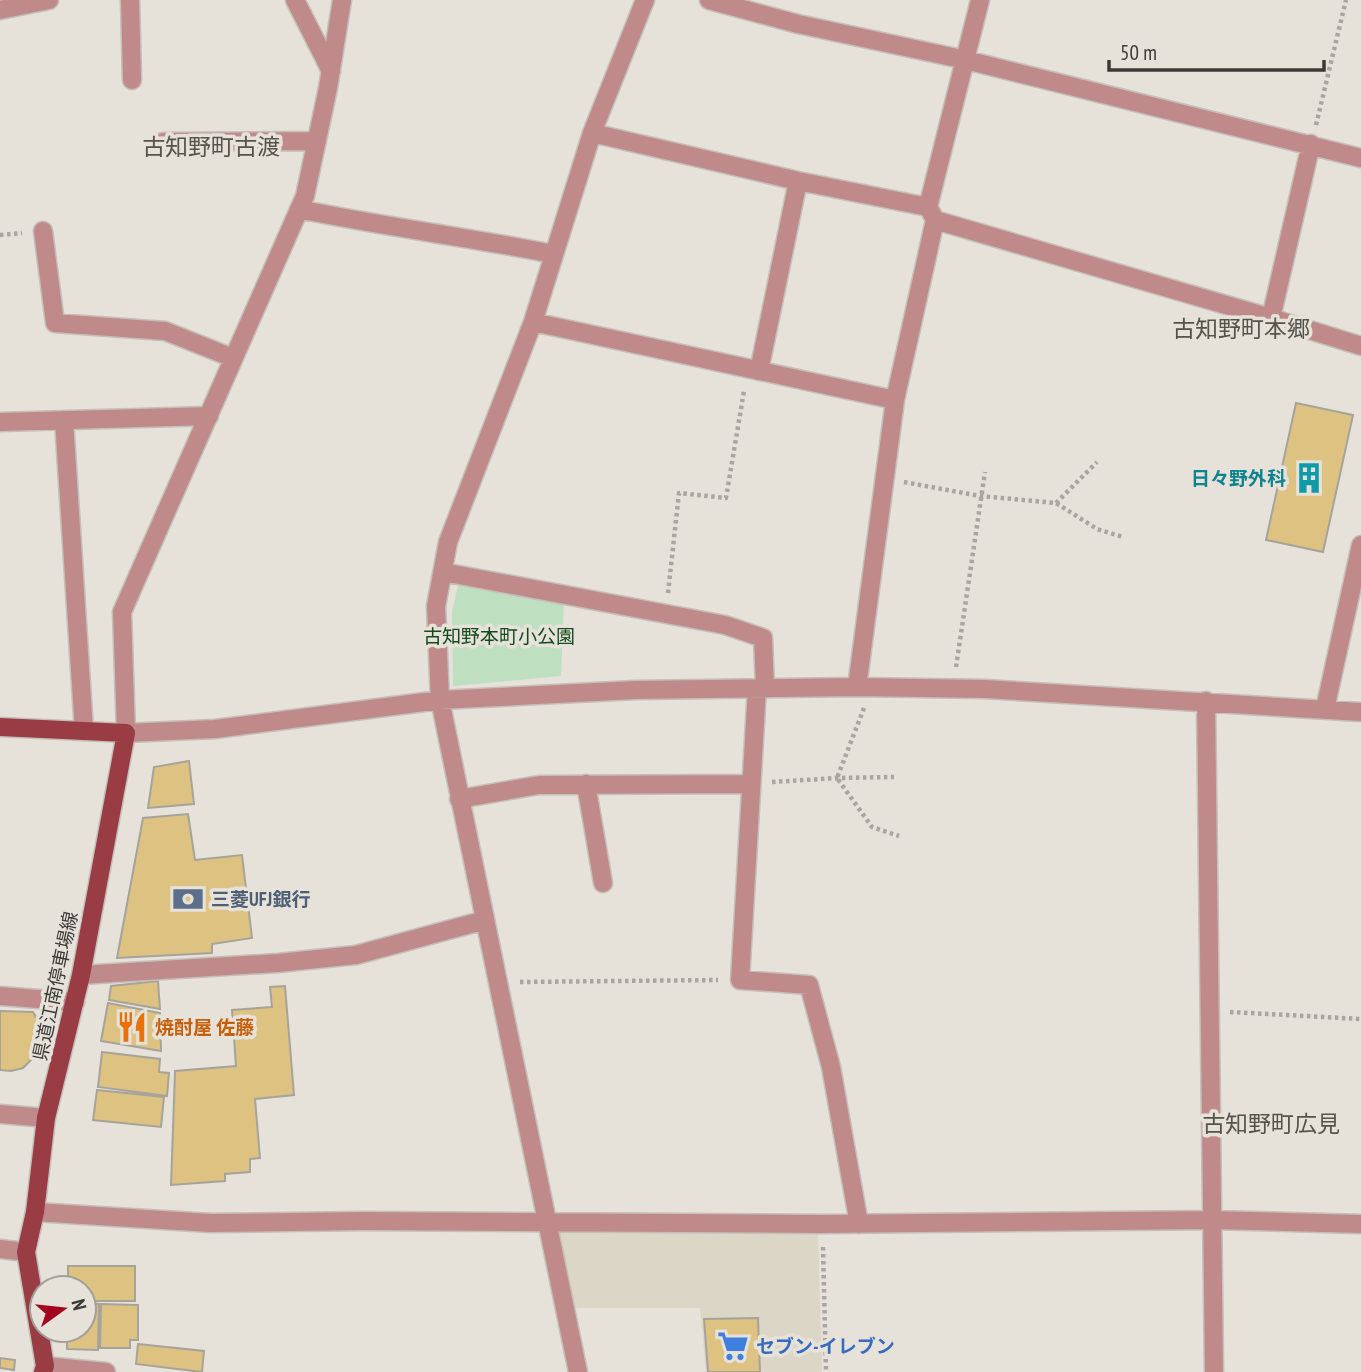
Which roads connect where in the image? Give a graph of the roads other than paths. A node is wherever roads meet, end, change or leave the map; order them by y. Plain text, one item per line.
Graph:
1 (49, 0) edge
2 (130, 0) edge
3 (295, 0) edge
4 (342, 0) edge
5 (645, 0) edge
6 (709, 0) edge
7 (980, 0) edge
8 (0, 10) edge
9 (966, 60) junction
10 (331, 71) junction
11 (132, 80) dead end
12 (592, 133) junction
13 (317, 141) junction
14 (163, 142) dead end
15 (1311, 145) junction
16 (1361, 159) edge
17 (798, 181) junction
18 (299, 209) junction
19 (932, 214) junction
20 (43, 231) dead end
21 (553, 254) junction
22 (1271, 318) junction
23 (533, 322) junction
24 (1361, 346) edge
25 (233, 358) junction
26 (753, 370) junction
27 (895, 400) junction
28 (209, 416) junction
29 (65, 420) junction
30 (0, 422) edge
31 (1361, 545) edge
32 (443, 572) junction
33 (865, 687) junction
34 (761, 688) junction
35 (440, 700) junction
36 (1206, 701) junction
37 (1325, 709) junction
38 (1361, 712) edge
39 (0, 727) edge
40 (84, 731) junction
41 (126, 733) junction
42 (586, 784) junction
43 (751, 784) junction
44 (459, 799) junction
45 (603, 883) dead end
46 (485, 920) junction
47 (81, 975) junction
48 (0, 996) edge
49 (75, 1002) junction
50 (0, 1114) edge
51 (46, 1118) junction
52 (34, 1212) junction
53 (1212, 1220) junction
54 (547, 1223) junction
55 (859, 1224) junction
56 (1361, 1224) edge
57 (0, 1249) edge
58 (26, 1252) junction
59 (44, 1369) edge
60 (106, 1372) edge
61 (578, 1372) edge
62 (1214, 1372) edge

1 - 8 street
2 - 11 street
3 - 10 street
4 - 10 street
5 - 12 street
6 - 9 street
7 - 9 street
9 - 15 street
9 - 19 street
10 - 13 street
12 - 17 street
12 - 21 street
13 - 14 street
13 - 18 street
15 - 16 street
15 - 22 street
17 - 19 street
17 - 26 street
18 - 21 street
18 - 25 street
19 - 22 street
19 - 27 street
20 - 25 street
21 - 23 street
22 - 24 street
23 - 26 street
23 - 32 street
25 - 28 street
26 - 27 street
27 - 33 street
28 - 29 street
28 - 41 street
29 - 30 street
29 - 40 street
31 - 37 street
32 - 34 street
32 - 35 street
33 - 34 street
33 - 36 street
34 - 35 street
34 - 43 street
35 - 41 street
35 - 44 street
36 - 37 street
36 - 53 street
37 - 38 street
39 - 40 main road
40 - 41 main road
41 - 47 main road, 県道江南停車場線
42 - 43 street
42 - 44 street
42 - 45 street
43 - 55 street
44 - 46 street
46 - 47 street
46 - 54 street
47 - 49 main road, 県道江南停車場線
48 - 49 street
49 - 51 main road, 県道江南停車場線
50 - 51 street
51 - 52 main road, 県道江南停車場線
52 - 54 street
52 - 58 main road, 県道江南停車場線
53 - 55 street
53 - 56 street
53 - 62 street
54 - 55 street
54 - 61 street
57 - 58 street
58 - 59 main road, 県道江南停車場線
59 - 60 street

